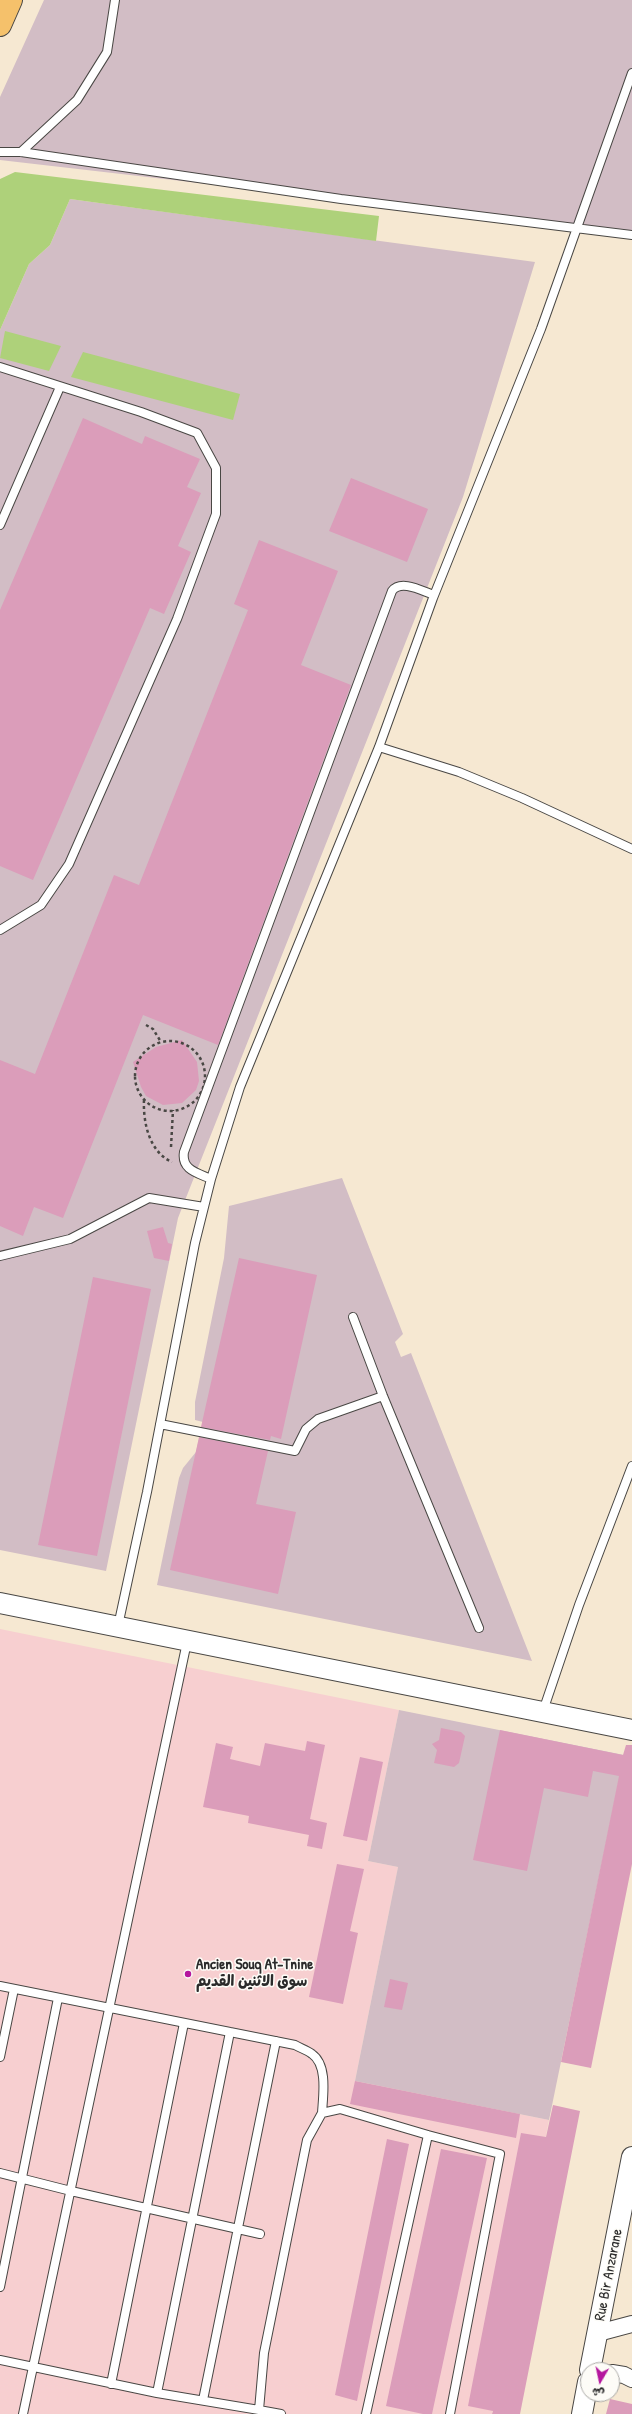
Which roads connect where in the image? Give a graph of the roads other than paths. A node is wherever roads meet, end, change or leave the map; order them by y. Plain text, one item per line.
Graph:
1 (10, 0) edge
2 (115, 0) edge
3 (0, 25) edge
4 (632, 73) edge
5 (2, 149) edge
6 (21, 152) junction
7 (576, 227) junction
8 (632, 235) edge
9 (0, 367) edge
10 (60, 387) junction
11 (0, 526) edge
12 (434, 595) junction
13 (379, 746) junction
14 (632, 849) edge
15 (0, 930) edge
16 (211, 1179) junction
17 (204, 1207) junction
18 (0, 1256) edge
19 (353, 1317) dead end
20 (383, 1396) junction
21 (160, 1424) junction
22 (632, 1466) edge
23 (0, 1603) edge
24 (118, 1626) junction
25 (479, 1628) dead end
26 (188, 1642) junction
27 (542, 1714) junction
28 (632, 1730) edge
29 (0, 1986) edge
30 (14, 1989) junction
31 (58, 1998) junction
32 (110, 2009) junction
33 (184, 2023) junction
34 (230, 2032) junction
35 (276, 2041) junction
36 (0, 2057) edge
37 (322, 2113) junction
38 (428, 2135) junction
39 (632, 2157) edge
40 (0, 2173) edge
41 (22, 2178) junction
42 (71, 2191) junction
43 (147, 2209) junction
44 (192, 2219) junction
45 (238, 2229) junction
46 (260, 2234) dead end
47 (0, 2287) edge
48 (632, 2324) edge
49 (598, 2332) junction
50 (0, 2360) edge
51 (592, 2362) edge
52 (33, 2368) junction
53 (620, 2375) edge
54 (632, 2379) edge
55 (112, 2384) junction
56 (157, 2393) junction
57 (203, 2400) junction
58 (584, 2402) edge
59 (260, 2410) junction
60 (23, 2414) edge
61 (282, 2414) edge
62 (366, 2414) edge
63 (450, 2414) edge
64 (582, 2414) edge

1 - 3 main road
2 - 6 lane
4 - 7 lane
5 - 6 lane
6 - 7 lane
7 - 8 lane
7 - 12 lane
9 - 10 lane
10 - 11 lane
10 - 15 lane
12 - 13 lane
12 - 16 lane
13 - 14 lane
13 - 16 lane
16 - 17 lane
17 - 18 lane
17 - 21 lane
19 - 20 lane
20 - 21 lane
20 - 25 lane
21 - 24 lane
22 - 27 lane
23 - 24 street
24 - 26 street
26 - 27 street
26 - 32 lane
27 - 28 street
29 - 30 lane
30 - 31 lane
30 - 36 lane
31 - 32 lane
31 - 41 lane
32 - 33 lane
32 - 42 lane
33 - 34 lane
33 - 43 lane
34 - 35 lane
34 - 44 lane
35 - 37 lane
35 - 45 lane
37 - 38 lane
37 - 59 lane
38 - 62 lane
38 - 63 lane
39 - 49 street, Rue Bir Anzarane
40 - 41 lane
41 - 42 lane
41 - 47 lane
42 - 43 lane
42 - 52 lane
43 - 44 lane
43 - 55 lane
44 - 45 lane
44 - 56 lane
45 - 46 lane
45 - 57 lane
48 - 49 street
49 - 51 street, Rue Bir Anzarane
50 - 52 lane
52 - 55 lane
52 - 60 lane
53 - 54 street
55 - 56 lane
56 - 57 lane
57 - 59 lane
58 - 64 street
59 - 61 lane

